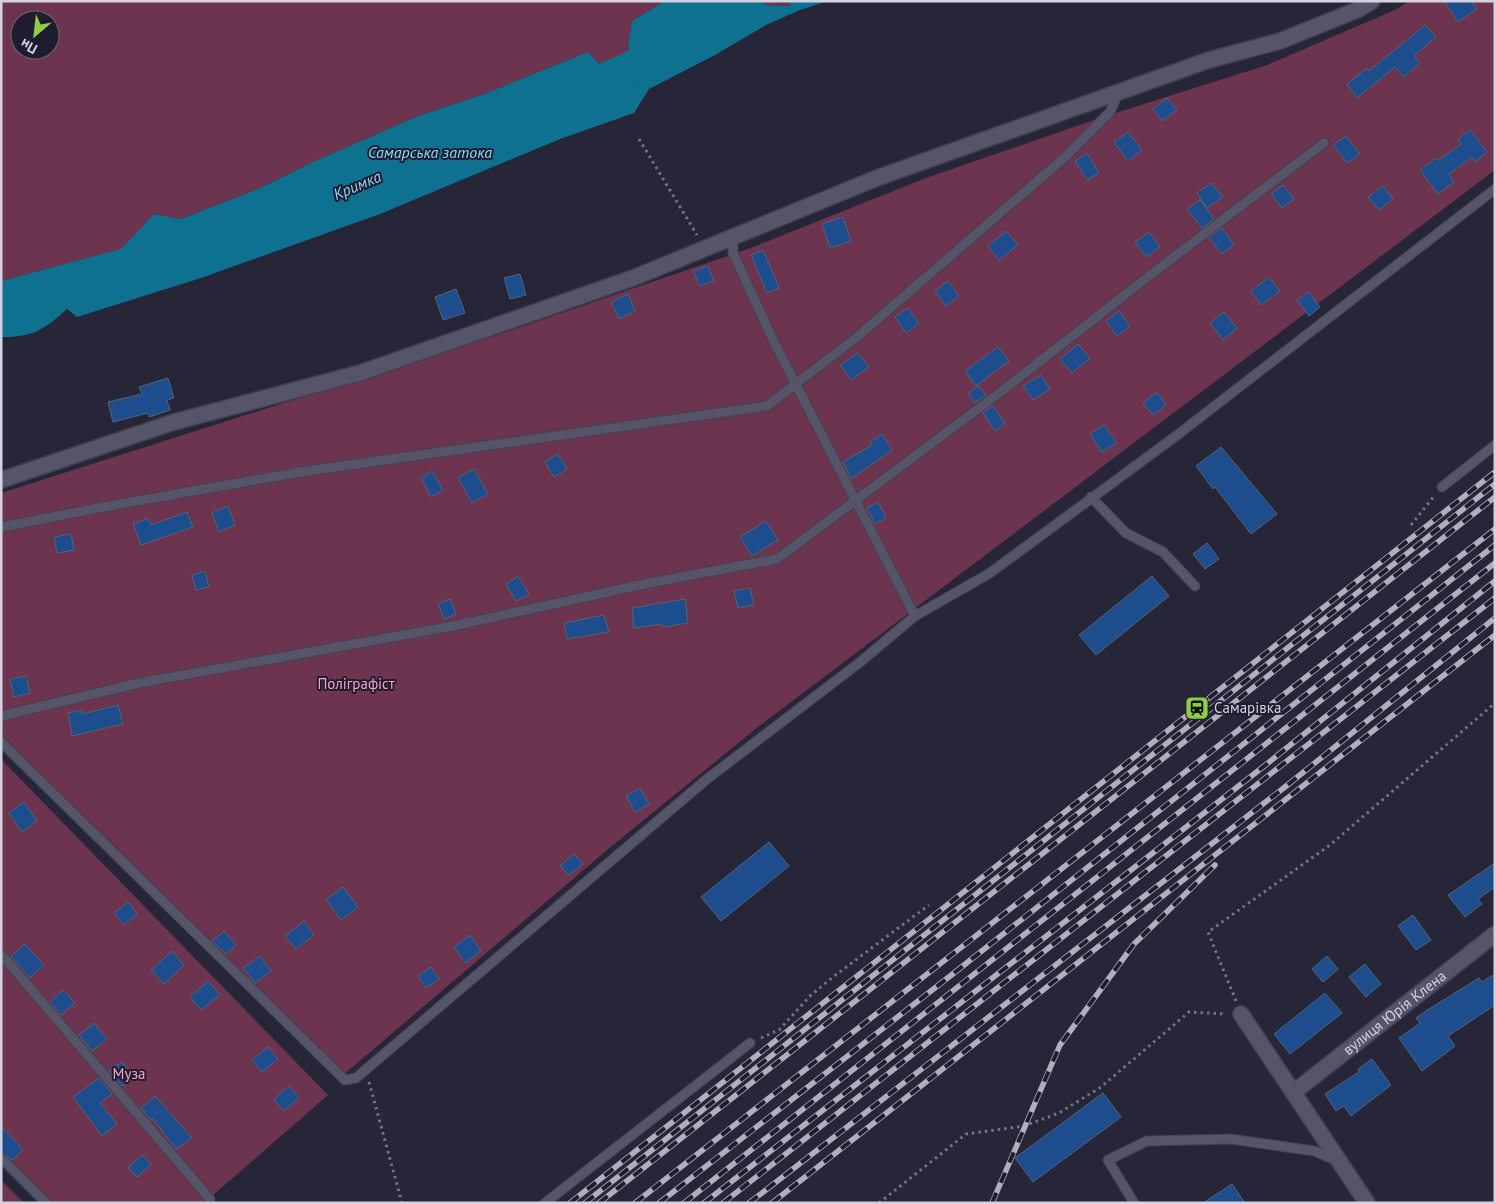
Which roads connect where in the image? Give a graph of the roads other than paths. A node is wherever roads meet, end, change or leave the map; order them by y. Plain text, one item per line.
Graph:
1 (1372, 1) edge
2 (1118, 93) junction
3 (1324, 142) dead end
4 (1495, 189) edge
5 (733, 238) junction
6 (795, 384) junction
7 (1495, 445) edge
8 (1, 480) edge
9 (1442, 487) road end
10 (1091, 497) junction
11 (856, 502) junction
12 (1, 527) edge
13 (1195, 586) dead end
14 (915, 616) junction
15 (1, 716) edge
16 (1, 742) edge
17 (1495, 934) edge
18 (1, 954) edge
19 (1241, 1014) road end
20 (750, 1044) road end
21 (1294, 1092) junction
22 (1, 1158) edge
23 (1340, 1162) junction
24 (210, 1199) dead end
25 (1366, 1202) edge
26 (46, 1203) edge
27 (545, 1203) edge
28 (1134, 1203) edge

1 - 2 street
2 - 5 street
2 - 6 lane
3 - 11 lane
4 - 10 lane
5 - 6 lane
5 - 8 street
6 - 11 lane
6 - 12 lane
7 - 9 lane
10 - 13 lane
10 - 14 lane
11 - 14 lane
11 - 15 lane
14 - 16 lane
17 - 21 street, вулиця Юрія Клена
18 - 24 lane
19 - 21 street
20 - 27 lane
21 - 23 street
22 - 26 lane
23 - 25 street
23 - 28 lane

